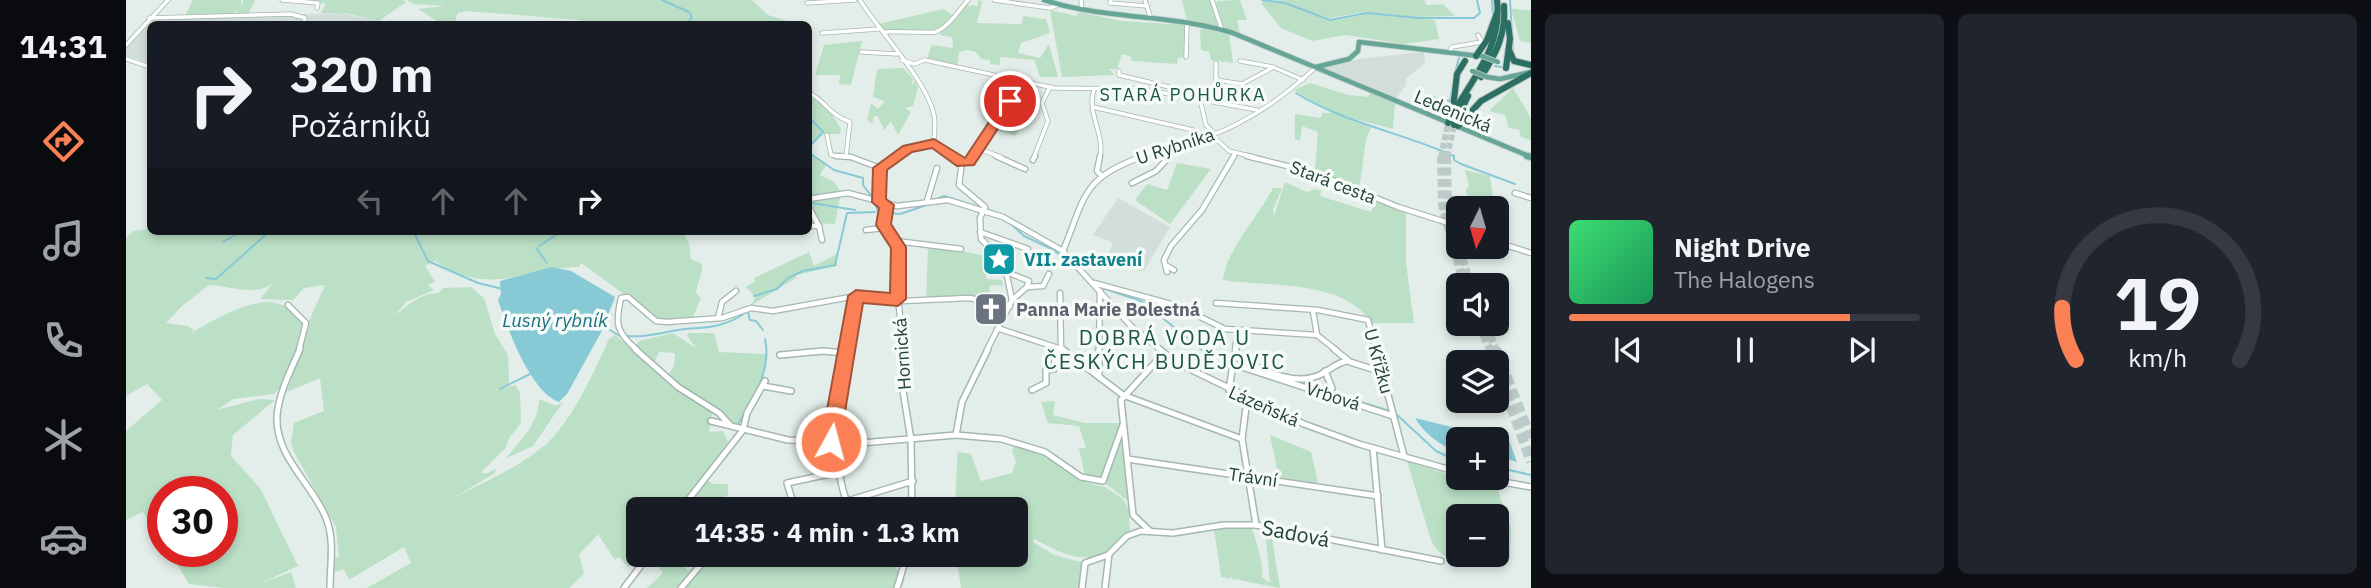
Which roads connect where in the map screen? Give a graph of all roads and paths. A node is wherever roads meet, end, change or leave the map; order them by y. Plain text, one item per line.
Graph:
1 (168, 0) edge
2 (282, 0) edge
3 (858, 0) edge
4 (968, 0) edge
5 (994, 0) edge
6 (1044, 0) edge
7 (1082, 0) edge
8 (1111, 0) edge
9 (1145, 0) edge
10 (1212, 0) edge
11 (1496, 0) edge
12 (807, 3) dead end
13 (1504, 3) edge
14 (1059, 5) junction
15 (1147, 6) junction
16 (317, 8) dead end
17 (1082, 11) junction
18 (149, 18) junction
19 (1151, 20) junction
20 (304, 21) edge
21 (1187, 24) junction
22 (1222, 30) junction
23 (881, 31) junction
24 (822, 33) dead end
25 (1478, 35) dead end
26 (126, 46) edge
27 (1509, 50) junction
28 (861, 52) dead end
29 (1451, 53) junction
30 (897, 54) junction
31 (1477, 56) junction
32 (1186, 57) dead end
33 (126, 59) edge
34 (902, 60) junction
35 (1240, 61) dead end
36 (1465, 61) junction
37 (1216, 63) dead end
38 (147, 66) edge
39 (1273, 67) junction
40 (1316, 67) junction
41 (1531, 70) edge
42 (1119, 71) dead end
43 (1505, 74) junction
44 (1303, 80) junction
45 (1020, 81) junction
46 (1154, 83) junction
47 (1050, 87) junction
48 (1095, 89) junction
49 (1152, 91) junction
50 (1494, 93) junction
51 (812, 94) edge
52 (1197, 99) junction
53 (1093, 107) junction
54 (1257, 110) junction
55 (1452, 113) junction
56 (1206, 125) junction
57 (1453, 125) junction
58 (1193, 130) junction
59 (827, 135) dead end
60 (1214, 135) junction
61 (1203, 139) junction
62 (934, 143) junction
63 (979, 149) junction
64 (1167, 150) junction
65 (1235, 153) junction
66 (846, 156) junction
67 (1531, 157) edge
68 (1033, 160) dead end
69 (962, 162) junction
70 (1100, 165) junction
71 (880, 168) junction
72 (937, 168) dead end
73 (1025, 169) dead end
74 (1110, 170) junction
75 (1102, 176) junction
76 (1132, 183) dead end
77 (1514, 193) dead end
78 (812, 198) edge
79 (1531, 198) edge
80 (928, 201) junction
81 (878, 202) junction
82 (887, 205) junction
83 (985, 209) junction
84 (812, 213) edge
85 (1446, 222) edge
86 (812, 226) edge
87 (819, 226) junction
88 (884, 228) junction
89 (866, 230) dead end
90 (980, 232) junction
91 (822, 240) dead end
92 (895, 241) junction
93 (1509, 246) edge
94 (961, 249) dead end
95 (1028, 249) dead end
96 (1063, 251) junction
97 (1531, 253) edge
98 (1174, 270) dead end
99 (1008, 272) junction
100 (1049, 274) dead end
101 (1027, 287) junction
102 (1097, 287) junction
103 (736, 291) dead end
104 (1060, 293) dead end
105 (856, 296) junction
106 (898, 299) junction
107 (1011, 303) junction
108 (1216, 303) dead end
109 (288, 305) dead end
110 (1313, 311) junction
111 (720, 318) junction
112 (1000, 329) junction
113 (1238, 331) junction
114 (1317, 335) junction
115 (1059, 347) junction
116 (845, 354) junction
117 (1163, 354) junction
118 (780, 355) dead end
119 (1350, 362) junction
120 (1325, 372) junction
121 (1382, 372) junction
122 (1099, 378) junction
123 (1332, 388) dead end
124 (1032, 390) dead end
125 (1229, 390) junction
126 (791, 391) dead end
127 (1123, 395) junction
128 (1247, 399) junction
129 (1393, 416) junction
130 (711, 421) dead end
131 (730, 425) junction
132 (1123, 425) junction
133 (743, 429) junction
134 (956, 435) junction
135 (1242, 439) junction
136 (911, 440) junction
137 (831, 442) junction
138 (1373, 448) junction
139 (1405, 457) junction
140 (1127, 459) junction
141 (1446, 469) edge
142 (834, 472) junction
143 (1249, 477) junction
144 (913, 481) junction
145 (1509, 483) edge
146 (1531, 487) edge
147 (1378, 496) junction
148 (690, 497) edge
149 (791, 497) edge
150 (843, 497) edge
151 (861, 497) edge
152 (912, 497) edge
153 (1256, 525) junction
154 (1150, 531) junction
155 (1382, 550) junction
156 (1109, 554) junction
157 (1441, 561) dead end
158 (640, 567) edge
159 (699, 567) edge
160 (903, 567) edge
161 (330, 588) edge
162 (624, 588) edge
163 (681, 588) edge
164 (897, 588) edge
165 (1082, 588) edge
166 (1105, 588) edge

1 - 18 street
2 - 16 street
3 - 12 street
3 - 23 street
4 - 23 street
5 - 14 street
6 - 14 main road, Ledenická
7 - 17 street
8 - 15 street
9 - 15 street
10 - 22 street
11 - 31 highway
11 - 55 highway
13 - 27 highway
13 - 57 highway
14 - 17 main road, Ledenická
15 - 19 street
17 - 19 main road, Ledenická
18 - 20 street
18 - 26 street
19 - 21 main road, Ledenická
21 - 22 main road, Ledenická
21 - 32 street
22 - 40 main road, Ledenická
23 - 24 street
23 - 30 street
25 - 29 street
27 - 41 highway
27 - 43 highway
28 - 30 street
29 - 31 main road
29 - 36 main road
29 - 40 main road
30 - 34 street
31 - 36 main road
31 - 43 main road, bridge
33 - 38 street
34 - 45 street
34 - 62 street
35 - 39 street
36 - 43 main road, bridge
36 - 55 highway
37 - 39 street
39 - 44 street
40 - 44 street, U Rybníka
40 - 67 main road, Ledenická
41 - 43 main road
41 - 50 highway
42 - 46 street
43 - 50 highway
44 - 54 street, U Rybníka
45 - 47 street
45 - 63 street
46 - 49 street
46 - 52 street
47 - 48 street
47 - 68 street
48 - 49 street
48 - 53 street
49 - 52 street
50 - 57 highway
51 - 66 street
52 - 54 street
52 - 56 street
53 - 58 street
53 - 70 street
54 - 60 street, U Rybníka
55 - 57 highway
56 - 58 street
56 - 60 street, Stará cesta
58 - 61 street
59 - 66 street
60 - 61 street, U Rybníka
60 - 65 street, Stará cesta
61 - 64 street, U Rybníka
62 - 69 street
62 - 71 street
63 - 69 street
63 - 73 street
64 - 74 street, U Rybníka
64 - 76 street
65 - 85 street, Stará cesta
65 - 98 street
66 - 71 street
69 - 83 street
70 - 74 street
70 - 75 street
71 - 81 street
72 - 80 street
74 - 75 street, U Rybníka
75 - 96 street, U Rybníka
77 - 79 street
78 - 81 street
80 - 82 street
80 - 83 street
81 - 82 street
82 - 88 street
83 - 90 street
83 - 96 street, Lázeňská
84 - 87 street
86 - 87 street
87 - 91 street
88 - 89 street
88 - 92 street
90 - 95 street
90 - 99 street
92 - 94 street
92 - 106 street, Hornická
93 - 97 street
96 - 102 street, Lázeňská
99 - 101 street
99 - 107 street
100 - 101 street
101 - 107 street
102 - 113 street
102 - 117 street, Lázeňská
102 - 122 street
103 - 111 street
104 - 115 street
105 - 106 street
105 - 111 street
105 - 116 street
106 - 107 street
106 - 136 street, Hornická
107 - 112 street
108 - 110 street, U Křížku
109 - 161 street
110 - 114 street
110 - 121 street, U Křížku
111 - 131 street
112 - 115 street
112 - 134 street
113 - 114 street
113 - 120 street
114 - 119 street
115 - 122 street
115 - 124 street
116 - 118 street
116 - 137 street
117 - 125 street, Lázeňská
117 - 127 street
119 - 120 street
119 - 121 street
120 - 123 street
121 - 129 street, U Křížku
122 - 127 street
125 - 128 street, Lázeňská
125 - 129 street, Vrbová
126 - 133 street
127 - 132 street
127 - 135 street
128 - 135 street
128 - 138 street, Lázeňská
129 - 139 street, U Křížku
130 - 131 street
131 - 133 street
132 - 134 street
132 - 140 street
133 - 137 street
133 - 148 street
134 - 136 street
135 - 143 street
136 - 137 street
136 - 144 street, Hornická
137 - 142 street
138 - 139 street, Lázeňská
138 - 147 street
139 - 141 street, Lázeňská
140 - 143 street, Trávní
140 - 154 street
142 - 149 street
142 - 150 street
143 - 147 street, Trávní
143 - 153 street
144 - 151 street
144 - 152 street, Hornická
145 - 146 street
147 - 155 street
153 - 154 street, Sadová
153 - 155 street, Sadová
154 - 156 street
155 - 157 street, Sadová
156 - 165 street
156 - 166 street
158 - 162 street
159 - 163 street
160 - 164 street

